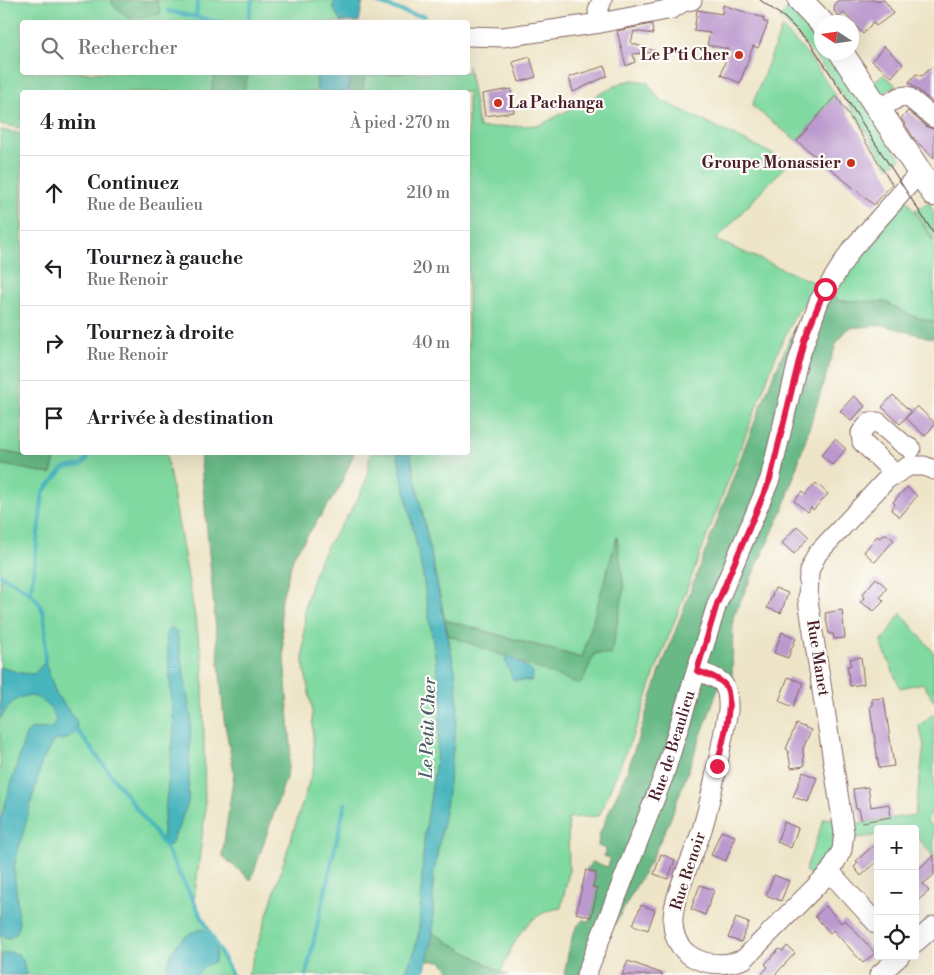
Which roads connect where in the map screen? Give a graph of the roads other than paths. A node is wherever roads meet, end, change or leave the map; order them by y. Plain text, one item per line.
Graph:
1 (602, 0) edge
2 (692, 0) edge
3 (600, 23) junction
4 (470, 36) edge
5 (846, 60) edge
6 (878, 110) junction
7 (934, 118) edge
8 (920, 172) junction
9 (934, 194) edge
10 (912, 448) dead end
11 (934, 470) edge
12 (894, 473) junction
13 (697, 671) junction
14 (830, 872) junction
15 (874, 922) edge
16 (934, 926) edge
17 (919, 939) edge
18 (896, 960) edge
19 (586, 975) edge
20 (880, 975) edge

1 - 3 street
2 - 3 street
3 - 4 street
5 - 6 main road
6 - 7 street
6 - 8 main road
8 - 9 main road
8 - 13 street, Rue de Beaulieu
10 - 12 street
11 - 12 street
12 - 14 street, Rue Manet
13 - 14 street, Rue Renoir
13 - 19 street, Rue de Beaulieu
14 - 15 street
16 - 17 street
18 - 20 street

